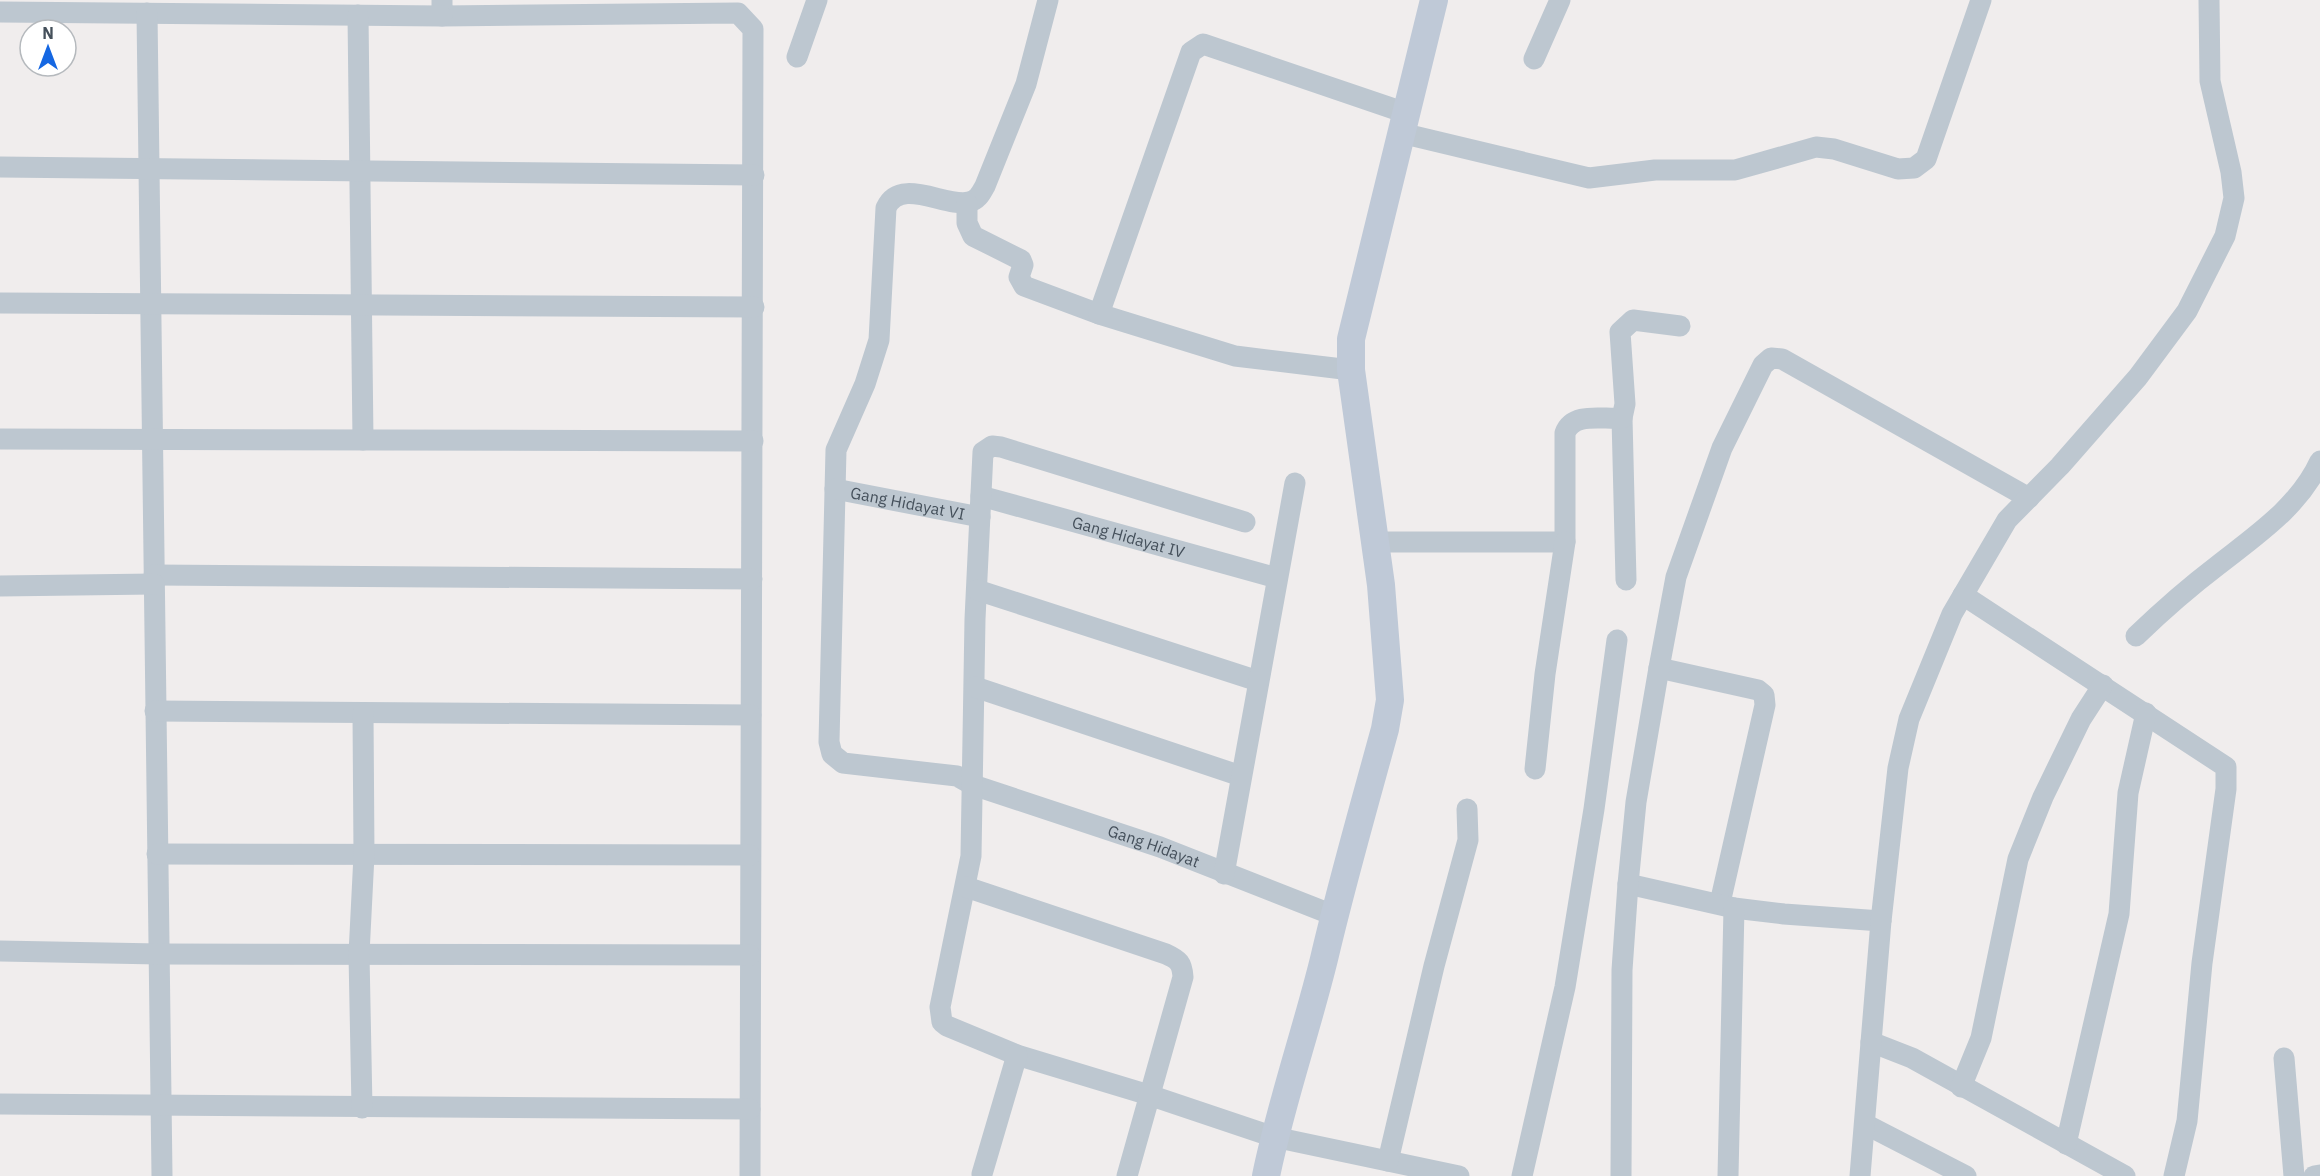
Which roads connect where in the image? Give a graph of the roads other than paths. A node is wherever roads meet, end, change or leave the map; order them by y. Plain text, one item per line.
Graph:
1 (817, 0) edge
2 (1048, 0) edge
3 (1434, 0) edge
4 (1560, 0) edge
5 (1981, 0) edge
6 (2210, 0) edge
7 (442, 8) edge
8 (0, 12) edge
9 (147, 13) junction
10 (358, 15) junction
11 (797, 57) dead end
12 (1534, 59) dead end
13 (1403, 123) junction
14 (0, 167) edge
15 (150, 168) junction
16 (359, 170) junction
17 (754, 176) junction
18 (968, 203) junction
19 (0, 303) edge
20 (152, 304) junction
21 (362, 305) junction
22 (753, 307) junction
23 (1099, 314) junction
24 (1680, 326) dead end
25 (1351, 370) junction
26 (1622, 418) junction
27 (0, 438) edge
28 (153, 440) junction
29 (363, 440) junction
30 (753, 441) junction
31 (2320, 461) edge
32 (1295, 483) dead end
33 (835, 489) junction
34 (2029, 498) junction
35 (980, 506) junction
36 (1245, 522) dead end
37 (1375, 542) junction
38 (1565, 542) junction
39 (1277, 578) junction
40 (752, 579) junction
41 (154, 580) junction
42 (1626, 580) dead end
43 (0, 586) edge
44 (977, 590) junction
45 (1963, 595) junction
46 (2136, 636) dead end
47 (1617, 640) dead end
48 (1659, 668) junction
49 (1258, 681) junction
50 (2103, 685) junction
51 (975, 687) junction
52 (155, 711) junction
53 (363, 712) junction
54 (2146, 712) junction
55 (751, 715) junction
56 (1535, 769) dead end
57 (1241, 776) junction
58 (973, 785) junction
59 (1467, 809) dead end
60 (157, 854) junction
61 (364, 855) junction
62 (750, 855) junction
63 (1224, 874) junction
64 (1628, 884) junction
65 (966, 887) junction
66 (1727, 905) junction
67 (1333, 915) junction
68 (1881, 921) junction
69 (0, 951) edge
70 (159, 954) junction
71 (359, 954) junction
72 (750, 955) junction
73 (1871, 1042) junction
74 (1017, 1055) junction
75 (2284, 1058) dead end
76 (1961, 1087) junction
77 (1149, 1095) junction
78 (0, 1104) edge
79 (161, 1107) junction
80 (362, 1108) junction
81 (750, 1109) junction
82 (1864, 1124) junction
83 (1274, 1137) junction
84 (2066, 1143) junction
85 (1382, 1165) edge
86 (982, 1174) dead end
87 (2320, 1175) edge
88 (162, 1176) edge
89 (750, 1176) edge
90 (1128, 1176) edge
91 (1266, 1176) edge
92 (1459, 1176) edge
93 (1522, 1176) edge
94 (1621, 1176) edge
95 (1728, 1176) edge
96 (1860, 1176) edge
97 (1966, 1176) edge
98 (2125, 1176) edge
99 (2174, 1176) edge
100 (2294, 1176) edge
101 (2314, 1176) edge

1 - 11 street
2 - 18 street
3 - 13 street
4 - 12 street
5 - 13 street
6 - 34 street
7 - 10 street
7 - 17 street
8 - 9 street
9 - 10 street
9 - 15 street
10 - 16 street
13 - 23 street
13 - 25 street
14 - 15 street
15 - 16 street
15 - 20 street
16 - 17 street
16 - 21 street
17 - 22 street
18 - 23 street
18 - 33 street
19 - 20 street
20 - 21 street
20 - 28 street
21 - 22 street
21 - 29 street
22 - 30 street
23 - 25 street
24 - 26 street
25 - 37 street
26 - 38 street
26 - 42 street
27 - 28 street
28 - 29 street
28 - 41 street
29 - 30 street
30 - 40 street
31 - 46 street
32 - 39 street
33 - 35 street, Gang Hidayat VI
33 - 58 street, Gang Hidayat
34 - 45 street
34 - 48 street
35 - 36 street
35 - 39 street, Gang Hidayat IV
35 - 44 street
37 - 38 street
37 - 67 street
38 - 56 street
39 - 49 street
40 - 41 street
40 - 55 street
41 - 43 street
41 - 52 street
44 - 49 street
44 - 51 street
45 - 50 street
45 - 68 street
47 - 93 street
48 - 64 street
48 - 66 street
49 - 57 street
50 - 54 street
50 - 76 street
51 - 57 street
51 - 58 street
52 - 53 street
52 - 60 street
53 - 55 street
53 - 61 street
54 - 84 street
54 - 99 street
55 - 62 street
57 - 63 street
58 - 63 street, Gang Hidayat
58 - 65 street
59 - 85 street
60 - 61 street
60 - 70 street
61 - 62 street
61 - 71 street
62 - 72 street
63 - 67 street, Gang Hidayat
64 - 66 street
64 - 94 street
65 - 74 street
65 - 77 street
66 - 68 street
66 - 95 street
67 - 83 street
68 - 73 street
69 - 70 street
70 - 71 street
70 - 79 street
71 - 72 street
71 - 80 street
72 - 81 street
73 - 76 street
73 - 82 street
74 - 77 street
74 - 86 street
75 - 100 street
76 - 84 street
77 - 83 street
77 - 90 street
78 - 79 street
79 - 80 street
79 - 88 street
80 - 81 street
81 - 89 street
82 - 96 street
82 - 97 street
83 - 85 street
83 - 91 street
84 - 98 street
85 - 92 street
87 - 101 street

